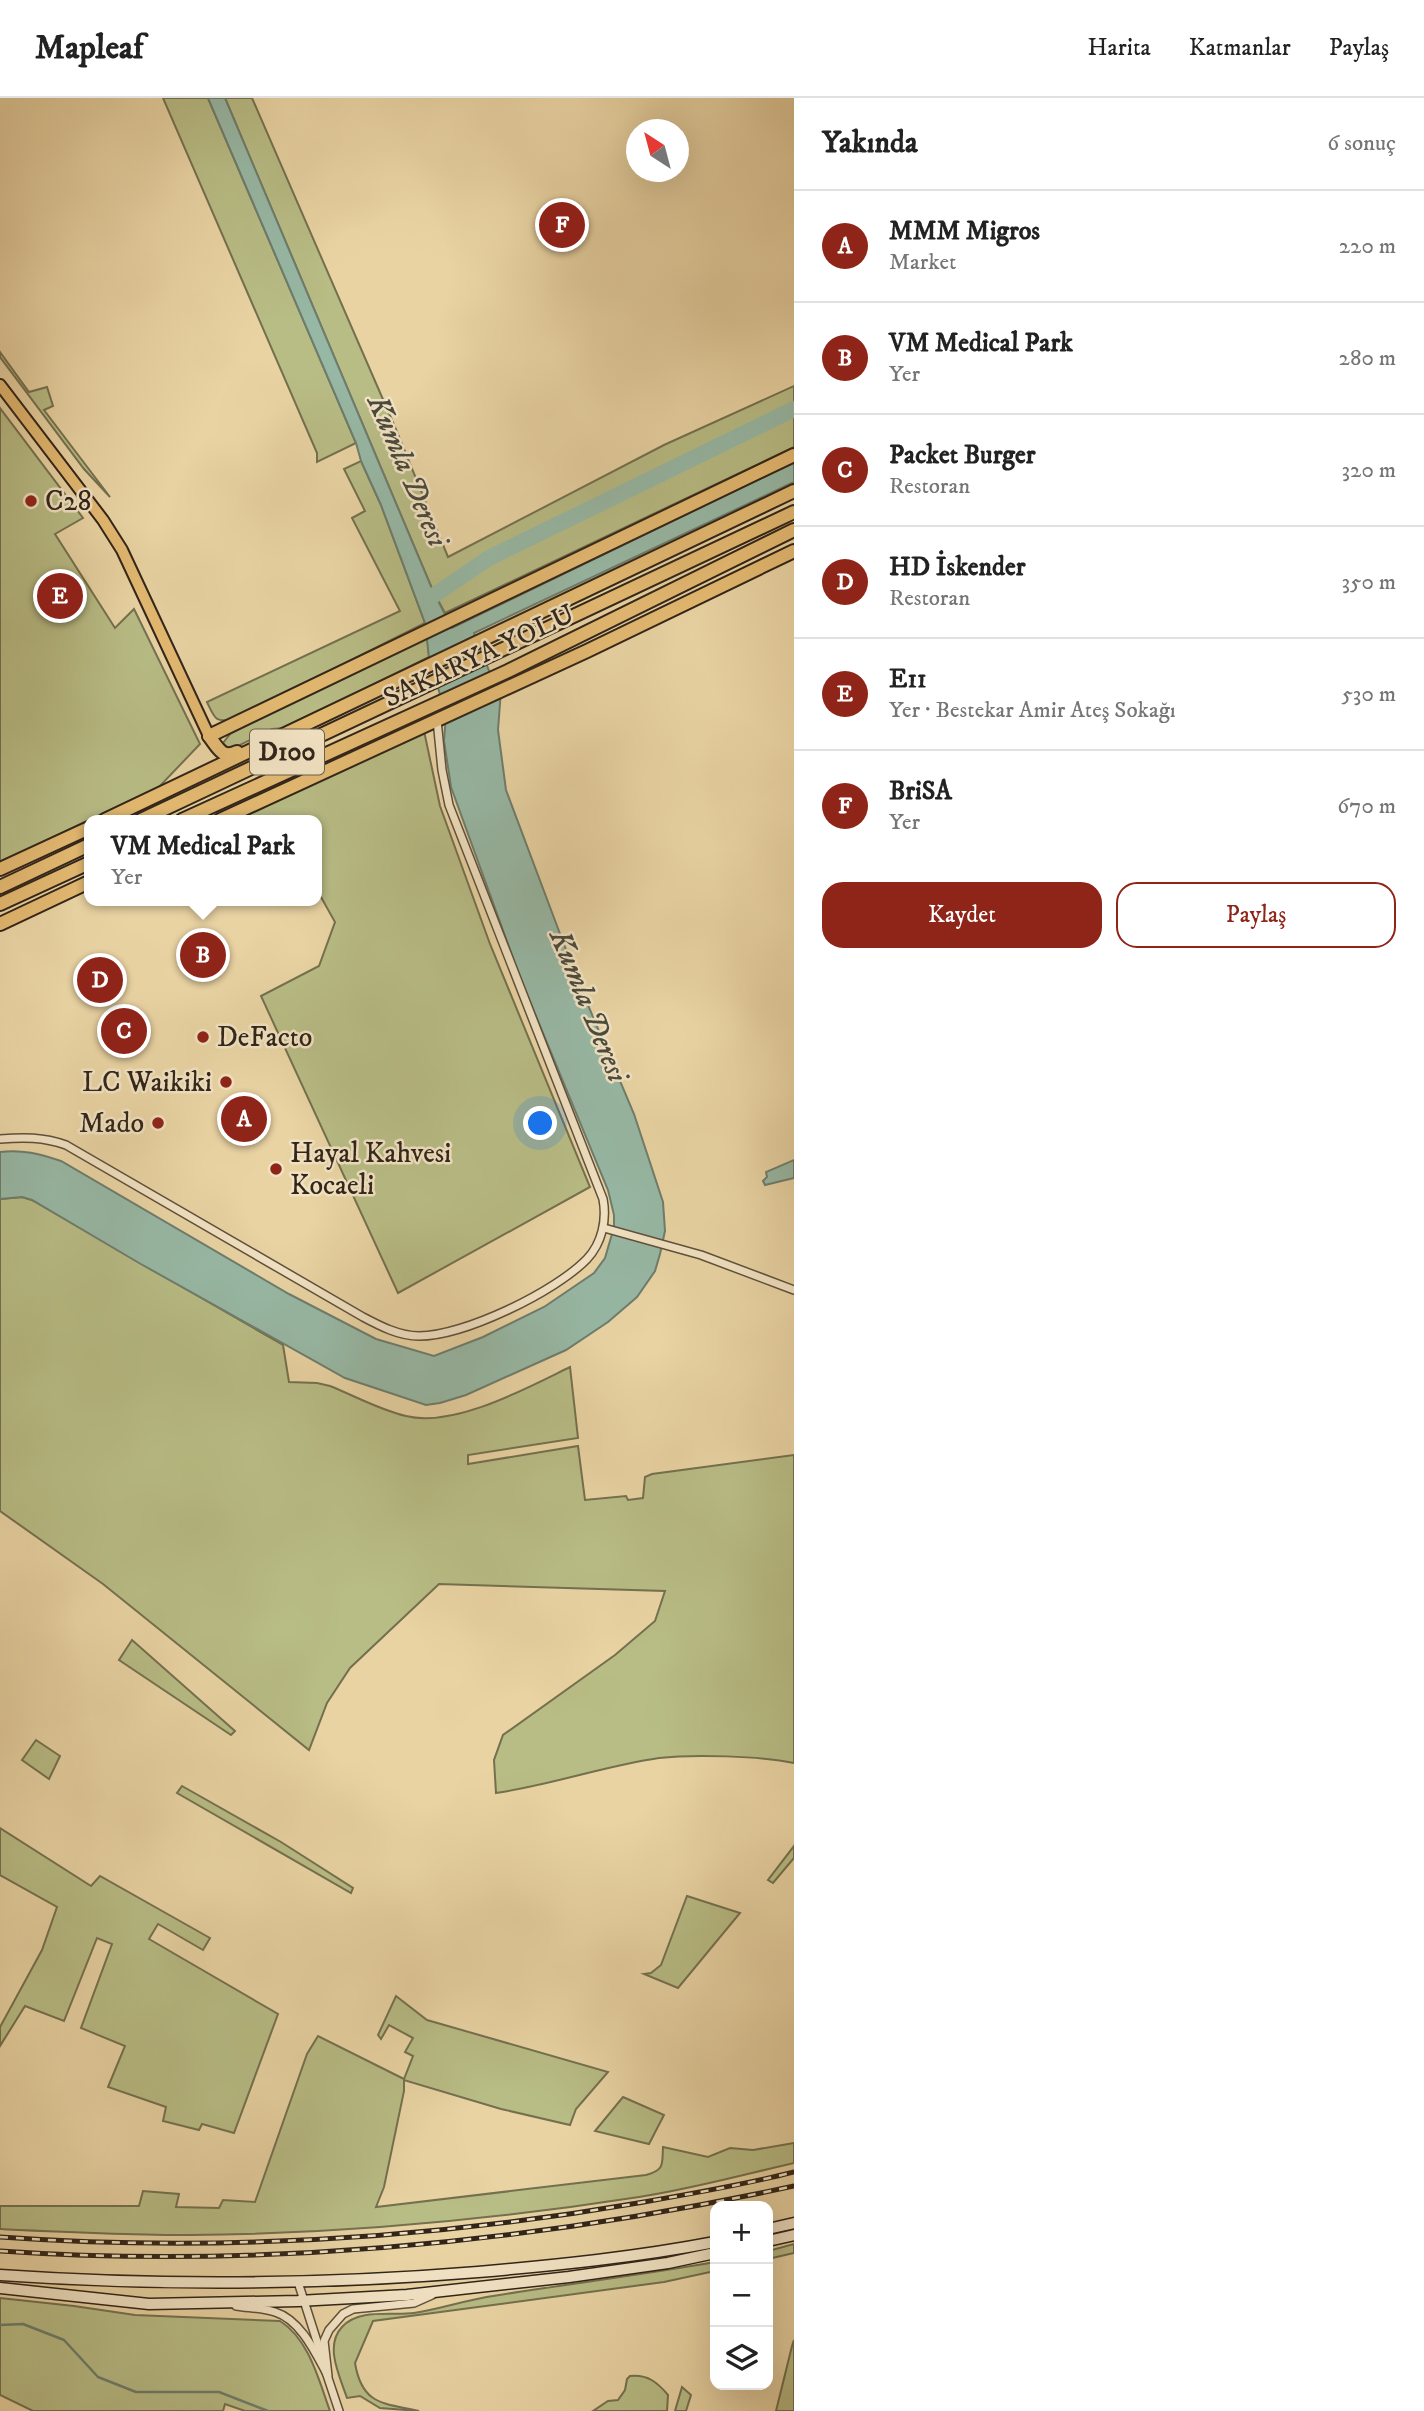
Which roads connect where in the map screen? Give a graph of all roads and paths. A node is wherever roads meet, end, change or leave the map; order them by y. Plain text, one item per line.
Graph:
1 (1, 386) edge
2 (794, 455) edge
3 (794, 491) edge
4 (794, 512) edge
5 (794, 530) edge
6 (794, 551) edge
7 (622, 574) junction
8 (651, 620) junction
9 (512, 645) junction
10 (508, 671) junction
11 (442, 717) junction
12 (285, 734) junction
13 (209, 736) junction
14 (196, 778) junction
15 (116, 815) edge
16 (153, 815) edge
17 (193, 815) edge
18 (231, 815) edge
19 (84, 830) edge
20 (84, 847) edge
21 (84, 865) edge
22 (0, 869) edge
23 (84, 884) edge
24 (0, 887) edge
25 (0, 904) edge
26 (0, 924) edge
27 (0, 1139) edge
28 (606, 1229) junction
29 (794, 1290) edge
30 (794, 2223) edge
31 (773, 2228) edge
32 (794, 2235) edge
33 (773, 2240) edge
34 (710, 2243) edge
35 (710, 2254) edge
36 (0, 2275) edge
37 (298, 2282) junction
38 (0, 2288) edge
39 (439, 2292) junction
40 (303, 2301) junction
41 (214, 2303) junction
42 (328, 2376) junction
43 (338, 2410) edge

1 - 13 main road
2 - 13 highway
3 - 7 highway
4 - 9 highway, D100
5 - 10 highway, SAKARYA YOLU / D100
6 - 8 highway
7 - 9 highway
7 - 12 highway
8 - 10 highway
8 - 11 highway
9 - 16 highway, D100
10 - 17 highway, SAKARYA YOLU / D100
11 - 18 highway
11 - 28 street
12 - 13 highway
12 - 14 highway
13 - 14 highway
14 - 15 highway
19 - 22 highway
20 - 24 highway
21 - 25 highway
23 - 26 highway
27 - 28 street
28 - 29 street
30 - 31 main road
32 - 33 main road
34 - 37 main road
35 - 39 main road
36 - 37 main road
37 - 40 street
38 - 41 main road
39 - 40 main road
39 - 42 street
40 - 41 main road
40 - 42 street
41 - 42 street
42 - 43 street

